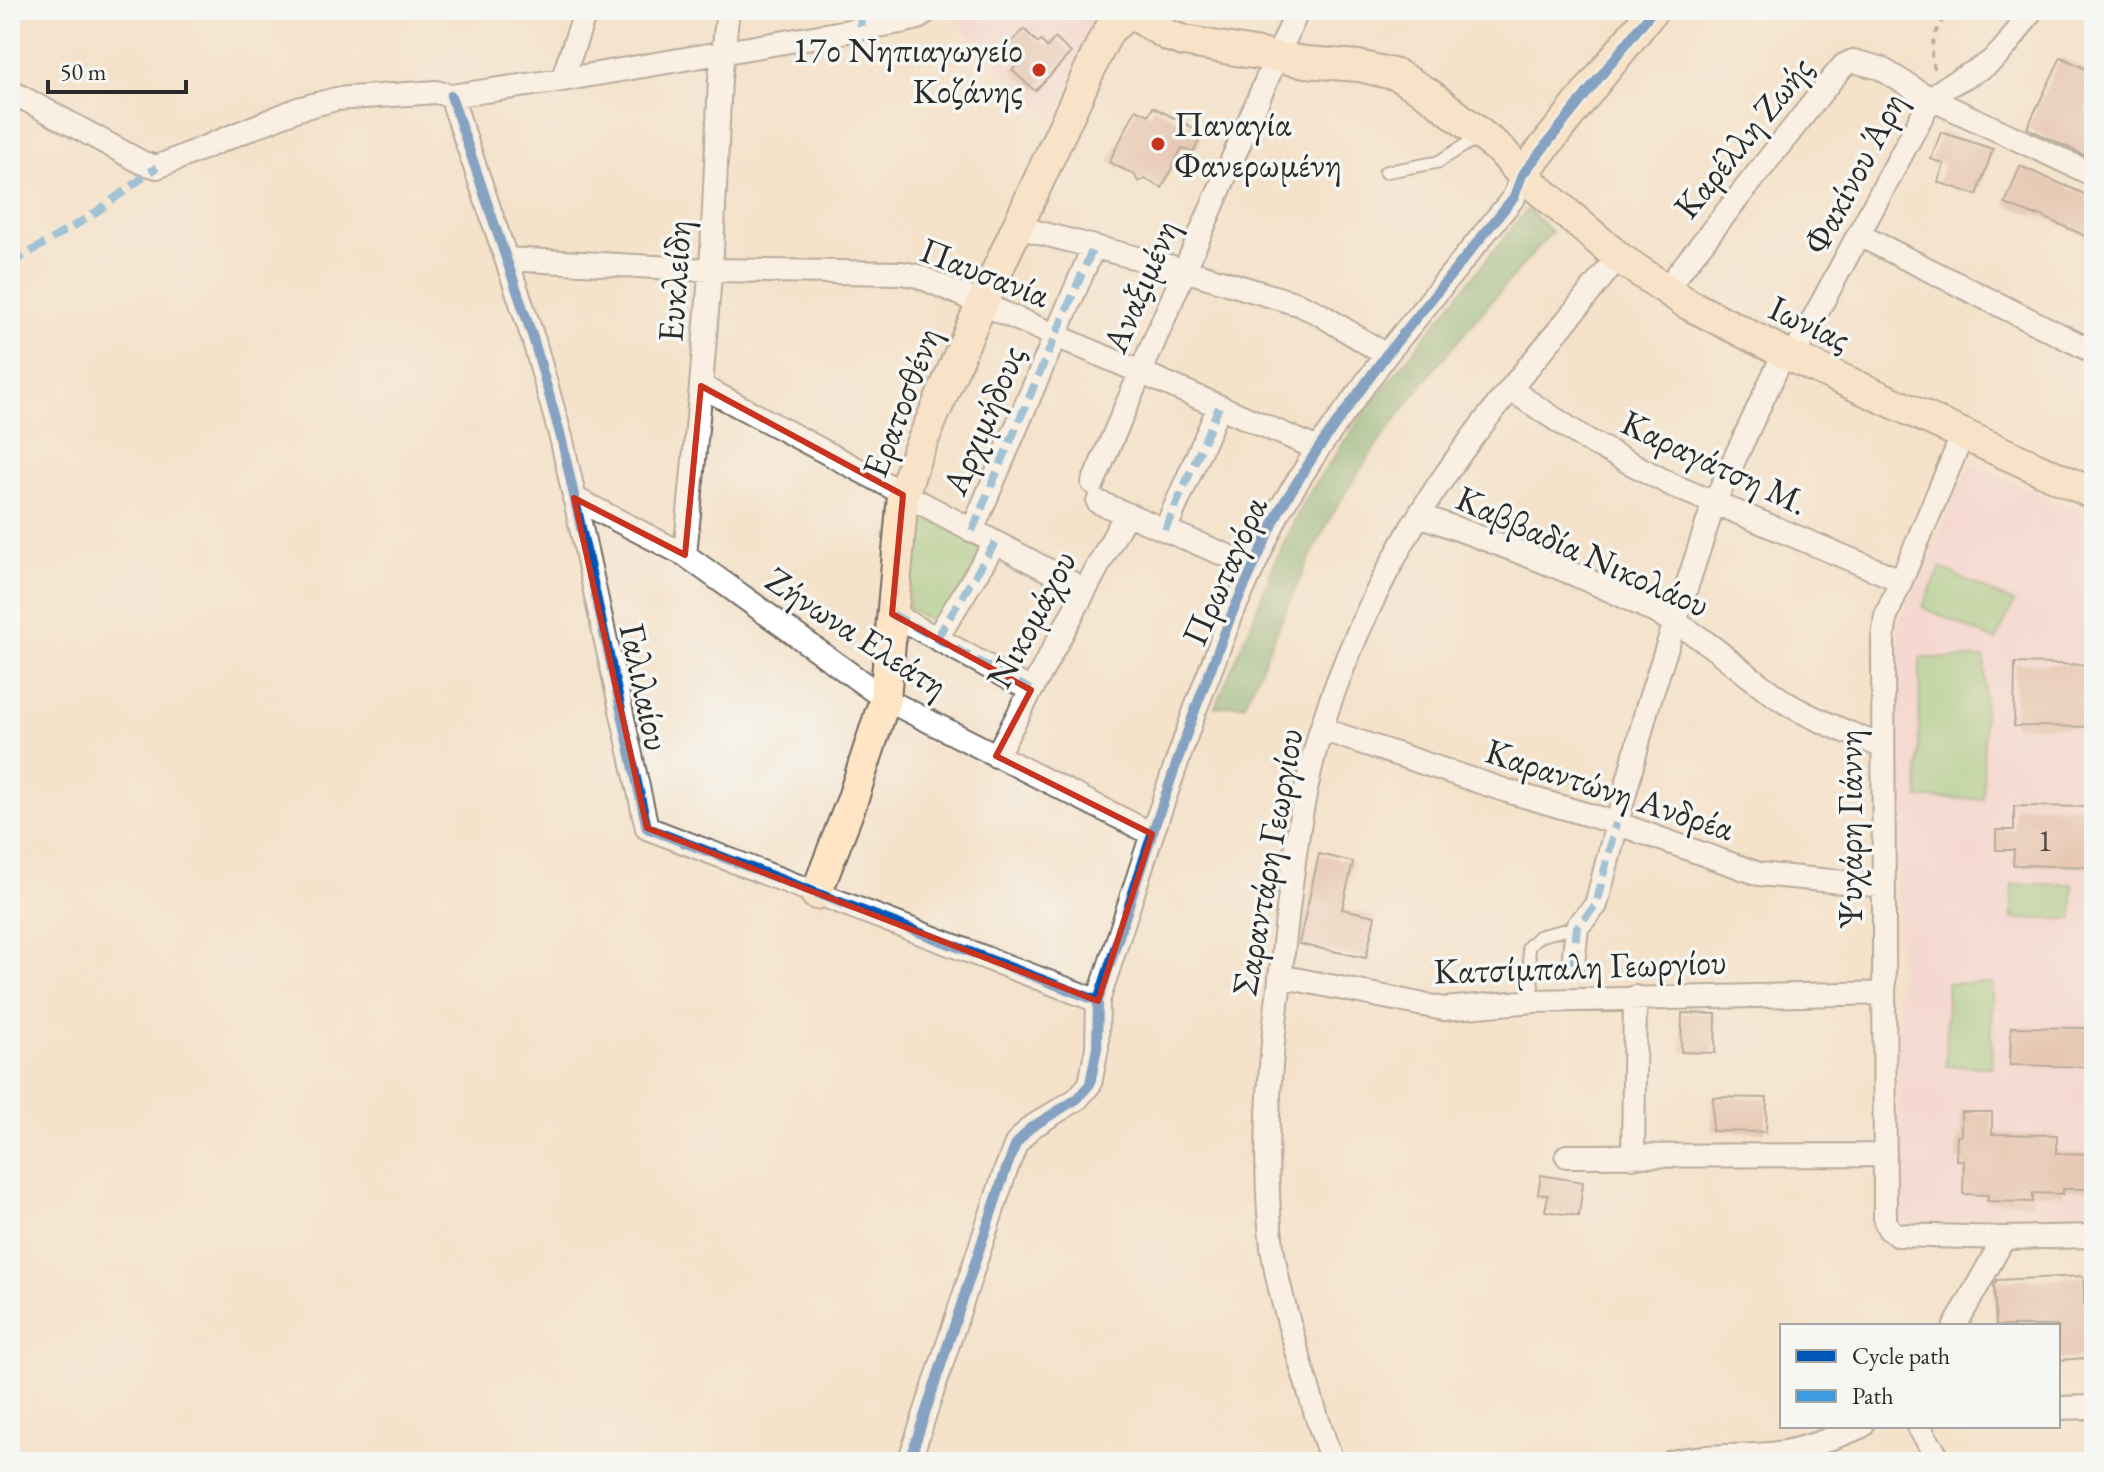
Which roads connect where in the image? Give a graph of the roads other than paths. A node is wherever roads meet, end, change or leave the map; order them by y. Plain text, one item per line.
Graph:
1 (586, 10) edge
2 (728, 10) edge
3 (928, 10) edge
4 (1298, 10) edge
5 (1653, 10) edge
6 (2032, 10) edge
7 (1120, 13) edge
8 (860, 20) edge
9 (722, 53) junction
10 (1273, 64) junction
11 (562, 80) junction
12 (10, 91) edge
13 (1937, 93) junction
14 (451, 96) junction
15 (1470, 142) junction
16 (1385, 172) dead end
17 (2094, 175) edge
18 (1532, 184) junction
19 (1017, 227) junction
20 (1859, 235) junction
21 (1093, 248) junction
22 (1612, 252) junction
23 (508, 259) junction
24 (710, 270) junction
25 (1184, 270) junction
26 (1665, 290) junction
27 (981, 305) junction
28 (1055, 337) junction
29 (2094, 352) edge
30 (1386, 355) junction
31 (1788, 355) junction
32 (1140, 373) junction
33 (701, 386) junction
34 (1511, 390) junction
35 (1219, 407) junction
36 (1963, 434) junction
37 (1318, 449) junction
38 (2094, 494) edge
39 (903, 495) junction
40 (574, 498) junction
41 (1714, 503) junction
42 (1126, 514) junction
43 (1419, 515) junction
44 (1165, 530) junction
45 (972, 531) junction
46 (995, 543) junction
47 (685, 555) junction
48 (1252, 566) junction
49 (1900, 580) junction
50 (1085, 590) junction
51 (892, 614) junction
52 (1675, 622) junction
53 (937, 638) junction
54 (1031, 690) junction
55 (885, 699) junction
56 (1321, 729) junction
57 (1883, 747) junction
58 (996, 756) junction
59 (1616, 823) junction
60 (1152, 834) junction
61 (1884, 886) junction
62 (816, 894) junction
63 (1577, 927) junction
64 (1573, 964) dead end
65 (1280, 976) junction
66 (1884, 993) junction
67 (1635, 997) junction
68 (1098, 1001) junction
69 (1534, 1001) junction
70 (1885, 1155) junction
71 (1567, 1156) dead end
72 (1633, 1157) junction
73 (2094, 1236) edge
74 (2004, 1238) junction
75 (1956, 1324) edge
76 (2094, 1407) edge
77 (2060, 1408) edge
78 (1857, 1428) edge
79 (1919, 1428) edge
80 (909, 1462) edge
81 (1333, 1462) edge
82 (1672, 1462) edge
83 (1941, 1462) edge

1 - 11 street
2 - 9 street, Ευκλείδη
3 - 8 street
4 - 10 street, Αναξιμένη
5 - 18 main road
6 - 13 street, Φακίνου Άρη
7 - 10 main road, Ιωνίας
7 - 19 main road, Ερατοσθένη
8 - 9 street
9 - 11 street
9 - 24 street, Ευκλείδη
10 - 15 main road, Ιωνίας
10 - 18 main road, Ιωνίας
10 - 25 street, Αναξιμένη
11 - 14 street
12 - 14 street
13 - 17 street, Καρέλλη Ζωής
13 - 20 street, Φακίνου Άρη
13 - 26 street, Καρέλλη Ζωής
14 - 23 street, Γαλιλαίου
15 - 16 lane
15 - 18 main road, Ιωνίας
18 - 22 main road, Ιωνίας
18 - 30 street, Πρωταγόρα
19 - 21 street
19 - 27 main road, Ερατοσθένη
20 - 29 street
20 - 31 street, Φακίνου Άρη
21 - 25 street
21 - 28 street, Αρχιμήδους
22 - 26 main road, Ιωνίας
22 - 34 street, Σαραντάρη Γεωργίου
23 - 24 street, Παυσανία
23 - 40 street, Γαλιλαίου
24 - 27 street, Παυσανία
24 - 33 street, Ευκλείδη
25 - 30 street
25 - 32 street, Αναξιμένη
26 - 31 main road, Ιωνίας
27 - 28 street, Παυσανία
27 - 39 main road, Ερατοσθένη
28 - 32 street, Παυσανία
28 - 45 street, Αρχιμήδους
30 - 37 street, Πρωταγόρα
31 - 36 main road, Ιωνίας
31 - 41 street, Φακίνου Άρη
32 - 35 street, Παυσανία
32 - 42 street, Αναξιμένη
33 - 39 street
33 - 47 street, Ευκλείδη
34 - 41 street, Καραγάτση Μ.
34 - 43 street, Σαραντάρη Γεωργίου
35 - 37 street, Παυσανία
35 - 44 street
36 - 38 main road, Ιωνίας
36 - 49 street, Ψυχάρη Γιάννη
37 - 48 street, Πρωταγόρα
39 - 45 street
39 - 51 main road, Ερατοσθένη
40 - 47 street, Ζήνωνα Ελεάτη
40 - 62 street, Γαλιλαίου
41 - 49 street, Καραγάτση Μ.
41 - 52 street, Φακίνου Άρη
42 - 44 street
42 - 50 street, Νικομάχου
43 - 52 street, Καββαδία Νικολάου
43 - 56 street, Σαραντάρη Γεωργίου
44 - 48 street
45 - 46 street
46 - 50 street
46 - 53 street
47 - 55 street, Ζήνωνα Ελεάτη
48 - 60 street, Πρωταγόρα
49 - 57 street, Ψυχάρη Γιάννη
50 - 54 street, Νικομάχου
51 - 53 street
51 - 55 main road, Ερατοσθένη
52 - 57 street, Καββαδία Νικολάου
52 - 59 street, Φακίνου Άρη
53 - 54 street
54 - 58 street, Νικομάχου
55 - 58 street, Ζήνωνα Ελεάτη
55 - 62 main road, Ερατοσθένη
56 - 59 street, Καραντώνη Ανδρέα
56 - 65 street, Σαραντάρη Γεωργίου
57 - 61 street, Ψυχάρη Γιάννη
58 - 60 street, Ζήνωνα Ελεάτη
59 - 61 street, Καραντώνη Ανδρέα
59 - 63 street, Φακίνου Άρη
60 - 68 street, Πρωταγόρα
61 - 66 street, Ψυχάρη Γιάννη
62 - 68 street, Γαλιλαίου
63 - 64 street
63 - 69 lane
65 - 69 street, Κατσίμπαλη Γεωργίου
65 - 81 street, Σαραντάρη Γεωργίου
66 - 67 street, Κατσίμπαλη Γεωργίου
66 - 70 street, Ψυχάρη Γιάννη
67 - 69 street, Κατσίμπαλη Γεωργίου
67 - 72 street
68 - 80 street, Πρωταγόρα
70 - 72 street
70 - 74 street, Ψυχάρη Γιάννη
71 - 72 street
73 - 74 street
74 - 75 street
76 - 77 street
78 - 82 street
79 - 83 street

